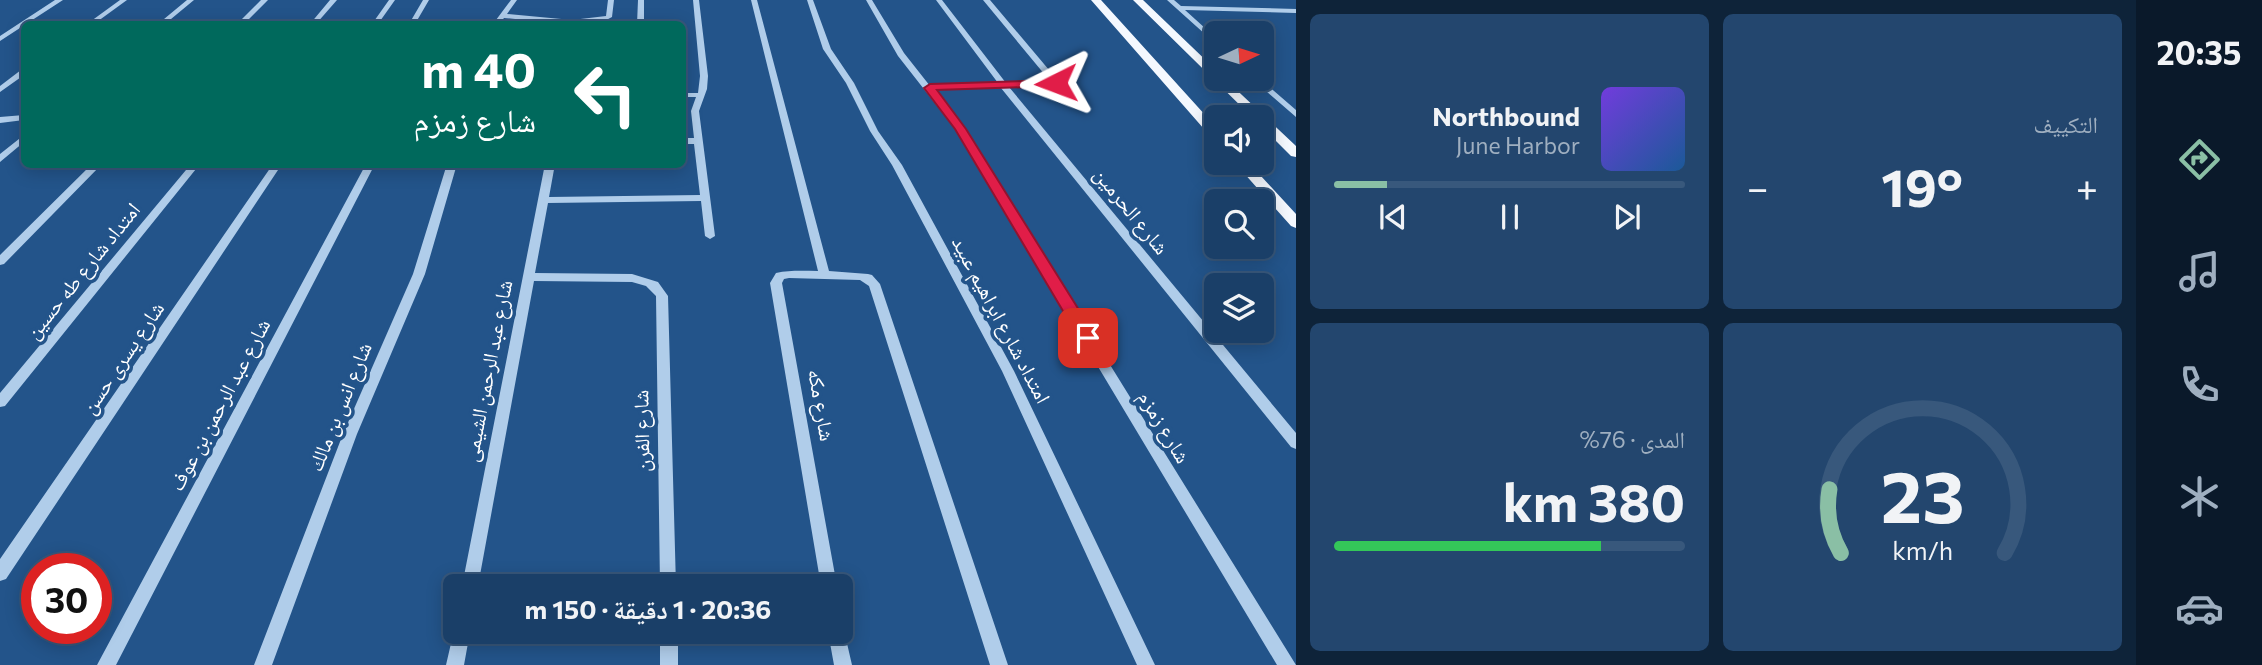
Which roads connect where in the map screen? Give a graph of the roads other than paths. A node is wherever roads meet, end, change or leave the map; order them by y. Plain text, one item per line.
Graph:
1 (60, 0) edge
2 (124, 0) edge
3 (191, 0) edge
4 (265, 0) edge
5 (334, 0) edge
6 (392, 0) edge
7 (426, 0) edge
8 (514, 0) edge
9 (611, 0) edge
10 (641, 0) edge
11 (696, 0) edge
12 (754, 0) edge
13 (810, 0) edge
14 (869, 0) edge
15 (939, 0) edge
16 (986, 0) edge
17 (1096, 0) edge
18 (1138, 0) edge
19 (1170, 0) edge
20 (1179, 8) junction
21 (1296, 10) edge
22 (1282, 11) junction
23 (502, 16) junction
24 (1296, 19) edge
25 (28, 21) edge
26 (94, 21) edge
27 (165, 21) edge
28 (243, 21) edge
29 (316, 21) edge
30 (377, 21) edge
31 (414, 21) edge
32 (498, 21) edge
33 (555, 21) edge
34 (588, 21) edge
35 (641, 21) edge
36 (21, 25) edge
37 (1204, 31) edge
38 (0, 39) edge
39 (1204, 64) edge
40 (21, 74) edge
41 (1004, 86) junction
42 (930, 88) junction
43 (0, 90) edge
44 (1232, 91) edge
45 (1269, 91) edge
46 (686, 95) edge
47 (701, 95) junction
48 (1246, 105) edge
49 (1285, 105) junction
50 (1296, 105) edge
51 (1296, 114) edge
52 (21, 118) edge
53 (0, 120) edge
54 (1204, 121) edge
55 (1274, 132) edge
56 (21, 141) edge
57 (686, 141) edge
58 (699, 141) junction
59 (1296, 153) edge
60 (0, 159) edge
61 (94, 168) edge
62 (193, 168) edge
63 (275, 168) edge
64 (369, 168) edge
65 (451, 168) edge
66 (549, 168) edge
67 (1253, 175) edge
68 (705, 198) junction
69 (543, 200) junction
70 (1296, 223) edge
71 (710, 236) dead end
72 (0, 261) edge
73 (824, 274) junction
74 (529, 277) junction
75 (0, 402) edge
76 (1296, 443) edge
77 (0, 573) edge
78 (472, 574) edge
79 (668, 574) edge
80 (827, 574) edge
81 (459, 644) edge
82 (669, 644) edge
83 (839, 644) edge
84 (106, 665) edge
85 (263, 665) edge
86 (455, 665) edge
87 (670, 665) edge
88 (843, 665) edge
89 (999, 665) edge
90 (1146, 665) edge
91 (1287, 665) edge

1 - 25 street
2 - 26 street
3 - 27 street
4 - 28 street
5 - 29 street
6 - 30 street
7 - 31 street
8 - 23 street
9 - 34 street
10 - 35 street
11 - 47 street
12 - 73 street
13 - 90 street, امتداد شارع ابراهيم عبيد
14 - 42 street, شارع زمزم
15 - 41 street, شارع الحرمين
16 - 41 street
17 - 54 main road
18 - 39 main road
19 - 20 street
20 - 22 street
20 - 37 street
21 - 22 street
22 - 24 street
23 - 32 street
23 - 33 street
36 - 38 street
40 - 43 street
41 - 42 street
41 - 76 street, شارع الحرمين
42 - 91 street, شارع زمزم
44 - 48 main road
45 - 49 street
46 - 47 street
47 - 58 street
49 - 50 street
49 - 51 street
52 - 53 street
55 - 59 main road
56 - 60 street
57 - 58 street
58 - 68 street
61 - 72 street
62 - 75 street, امتداد شارع طه حسين
63 - 77 street, شارع يسرى حسن
64 - 84 street, شارع عبد الرحمن بن عوف
65 - 85 street, شارع انس بن مالك
66 - 69 street, شارع عبد الرحمن الشيمى
67 - 70 main road
68 - 69 street
68 - 71 street
69 - 74 street, شارع عبد الرحمن الشيمى
73 - 80 street, شارع مكه
73 - 89 street
74 - 78 street, شارع عبد الرحمن الشيمى
74 - 79 street, شارع الفرن
81 - 86 street
82 - 87 street
83 - 88 street

